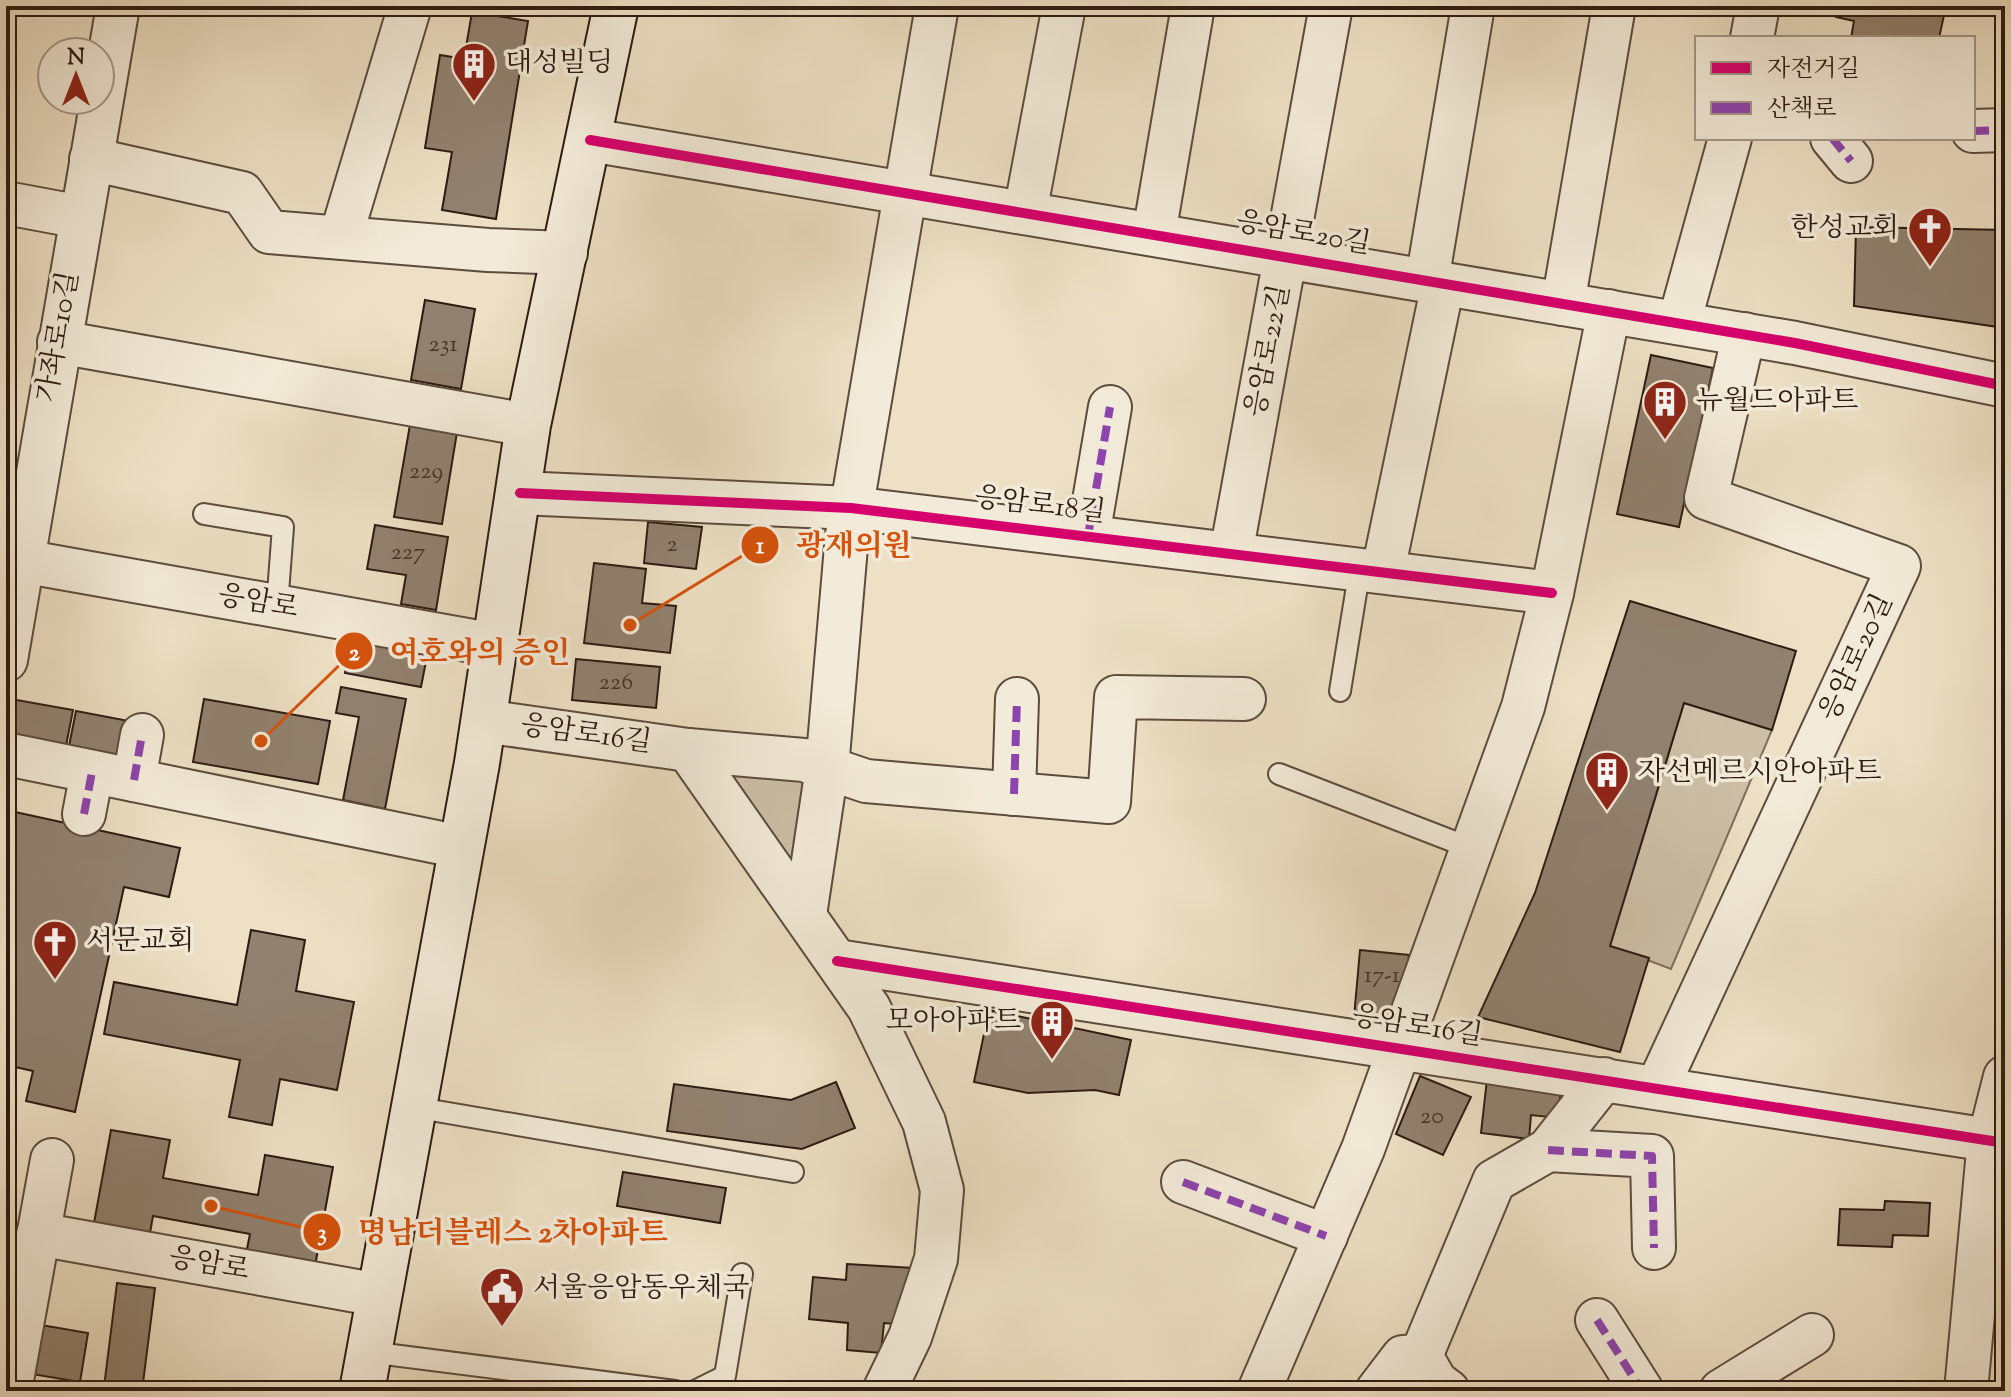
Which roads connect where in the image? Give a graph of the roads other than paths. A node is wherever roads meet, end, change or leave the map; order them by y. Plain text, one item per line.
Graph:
1 (118, 6) edge
2 (410, 6) edge
3 (937, 6) edge
4 (1064, 6) edge
5 (1193, 6) edge
6 (1331, 6) edge
7 (1473, 6) edge
8 (1614, 6) edge
9 (1758, 6) edge
10 (608, 7) edge
11 (1752, 36) edge
12 (2005, 130) edge
13 (1975, 131) edge
14 (590, 140) junction
15 (1729, 140) edge
16 (91, 159) junction
17 (904, 195) junction
18 (6, 203) edge
19 (1025, 213) junction
20 (81, 217) junction
21 (1154, 234) junction
22 (341, 236) junction
23 (566, 253) junction
24 (1287, 255) junction
25 (1435, 282) junction
26 (1563, 304) junction
27 (1609, 311) junction
28 (1679, 323) junction
29 (1744, 334) junction
30 (59, 342) junction
31 (2005, 386) edge
32 (1110, 407) dead end
33 (528, 425) junction
34 (22, 455) edge
35 (520, 493) junction
36 (851, 508) junction
37 (204, 514) dead end
38 (1088, 536) junction
39 (1231, 554) junction
40 (22, 561) junction
41 (1371, 569) junction
42 (1552, 593) junction
43 (277, 606) junction
44 (495, 645) junction
45 (6, 660) edge
46 (1340, 691) dead end
47 (1017, 699) dead end
48 (1244, 699) dead end
49 (484, 721) junction
50 (142, 735) dead end
51 (688, 750) junction
52 (6, 754) edge
53 (827, 768) junction
54 (92, 772) junction
55 (1279, 774) dead end
56 (134, 780) junction
57 (1014, 794) junction
58 (84, 814) dead end
59 (461, 847) junction
60 (1473, 849) junction
61 (805, 915) junction
62 (837, 961) junction
63 (1400, 1049) junction
64 (2005, 1077) edge
65 (1604, 1079) junction
66 (1657, 1088) junction
67 (413, 1107) junction
68 (1997, 1141) edge
69 (1548, 1150) junction
70 (52, 1160) dead end
71 (793, 1172) dead end
72 (1183, 1182) dead end
73 (38, 1234) junction
74 (1326, 1236) junction
75 (1654, 1248) dead end
76 (742, 1274) dead end
77 (379, 1295) junction
78 (1597, 1320) dead end
79 (1812, 1335) dead end
80 (1421, 1356) junction
81 (366, 1371) edge
82 (16, 1390) edge
83 (675, 1391) edge
84 (695, 1391) edge
85 (884, 1391) edge
86 (1259, 1391) edge
87 (1377, 1391) edge
88 (1448, 1391) edge
89 (1642, 1391) edge
90 (1721, 1391) edge
91 (1966, 1391) edge

1 - 16 street, 가좌로10길
2 - 22 street
3 - 17 street
4 - 19 street
5 - 21 street
6 - 24 street, 응암로22길
7 - 25 street
8 - 26 street
9 - 11 street
10 - 14 main road
12 - 13 street
14 - 17 street, 응암로20길
14 - 23 main road
15 - 28 street
16 - 20 street, 가좌로10길
16 - 22 street
17 - 19 street, 응암로20길
17 - 36 street
18 - 20 street
19 - 21 street, 응암로20길
20 - 30 street, 가좌로10길
21 - 24 street, 응암로20길
22 - 23 street
23 - 33 main road
24 - 25 street, 응암로20길
24 - 39 street, 응암로22길
25 - 26 street, 응암로20길
25 - 41 street
26 - 27 street, 응암로20길
27 - 28 street, 응암로20길
27 - 42 street
28 - 29 street, 응암로20길
29 - 31 street, 응암로20길
29 - 66 street, 응암로20길
30 - 33 street
30 - 34 street, 가좌로10길
32 - 38 street
33 - 35 main road
34 - 40 street, 가좌로10길
35 - 36 street, 응암로18길
35 - 44 main road
36 - 38 street, 응암로18길
36 - 53 street
37 - 43 lane
38 - 39 street, 응암로18길
39 - 41 street, 응암로18길
40 - 43 street, 응암로
40 - 45 street, 가좌로10길
41 - 42 street, 응암로18길
41 - 46 lane
42 - 60 street
43 - 44 street, 응암로
44 - 49 main road
47 - 57 street
48 - 57 street, 응암로16길
49 - 51 street, 응암로16길
49 - 59 main road
50 - 56 street
51 - 53 street, 응암로16길
51 - 61 street, 응암로16길
52 - 54 street
53 - 57 street, 응암로16길
53 - 61 street
54 - 56 street
54 - 58 street
55 - 60 lane
56 - 59 street
59 - 67 main road
60 - 63 street
61 - 62 street, 응암로16길
62 - 63 street, 응암로16길
62 - 85 street, 응암로16길
63 - 65 street, 응암로16길
63 - 74 street, 응암로16길
64 - 68 street
65 - 66 street, 응암로16길
65 - 69 street
66 - 68 street, 응암로16길
67 - 71 lane
67 - 77 main road
68 - 91 street
69 - 75 street
69 - 80 street
70 - 73 street
72 - 74 street
73 - 77 street, 응암로
73 - 82 street
74 - 86 street, 응암로16길
76 - 84 lane
77 - 81 main road
78 - 89 street
79 - 90 street
80 - 87 street
80 - 88 street
81 - 83 lane

